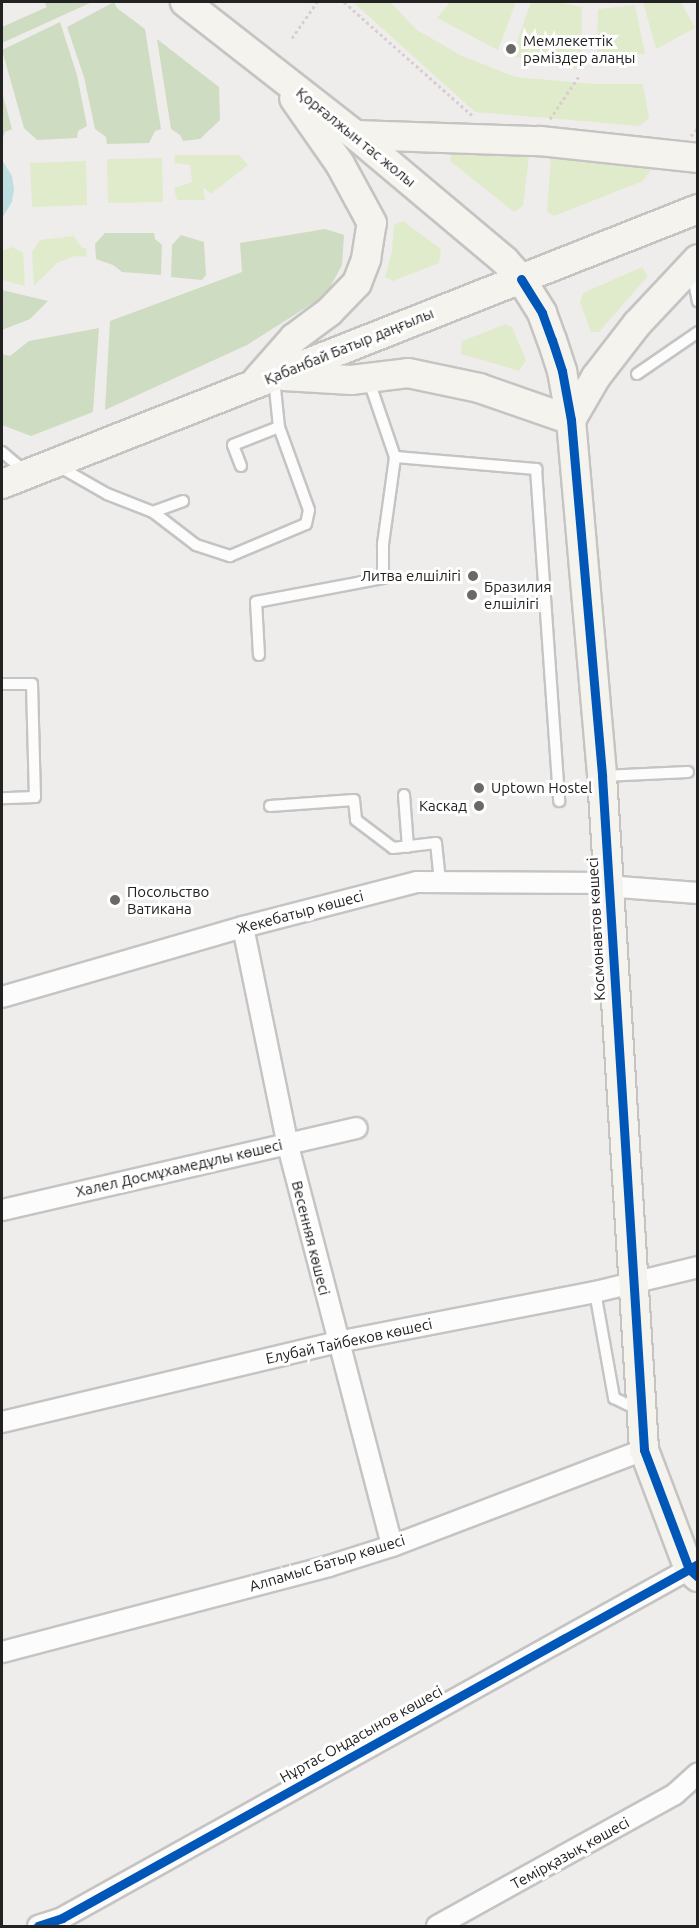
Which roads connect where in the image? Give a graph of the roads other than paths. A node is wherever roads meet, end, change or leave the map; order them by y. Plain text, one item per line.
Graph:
1 (185, 2) edge
2 (278, 74) junction
3 (355, 135) junction
4 (698, 158) edge
5 (698, 209) edge
6 (694, 262) edge
7 (521, 279) junction
8 (698, 301) edge
9 (698, 332) edge
10 (637, 374) dead end
11 (368, 378) junction
12 (263, 380) junction
13 (571, 420) junction
14 (279, 427) junction
15 (2, 452) edge
16 (395, 457) junction
17 (241, 465) dead end
18 (27, 473) edge
19 (183, 501) dead end
20 (153, 512) junction
21 (259, 655) dead end
22 (2, 684) edge
23 (688, 772) dead end
24 (602, 776) junction
25 (404, 795) dead end
26 (2, 798) edge
27 (559, 801) dead end
28 (270, 806) dead end
29 (408, 847) junction
30 (440, 882) junction
31 (607, 883) junction
32 (698, 893) edge
33 (243, 927) junction
34 (2, 997) edge
35 (357, 1128) dead end
36 (287, 1142) junction
37 (2, 1210) edge
38 (698, 1268) edge
39 (633, 1284) junction
40 (595, 1292) junction
41 (338, 1342) junction
42 (642, 1412) junction
43 (2, 1422) edge
44 (644, 1450) junction
45 (392, 1546) junction
46 (695, 1570) edge
47 (2, 1652) edge
48 (698, 1773) edge
49 (62, 1919) edge
50 (38, 1926) edge
51 (437, 1926) edge

1 - 2 main road, Қорғалжын тас жолы
2 - 3 main road, Қорғалжын тас жолы
2 - 12 main road
3 - 4 main road
3 - 7 main road, Қорғалжын тас жолы
5 - 7 main road, Қабанбай Батыр даңғылы
6 - 8 lane
6 - 13 main road
7 - 12 main road, Қабанбай Батыр даңғылы
7 - 13 main road, Космонавтов көшесі
9 - 10 lane
11 - 12 main road
11 - 13 main road
11 - 16 lane
12 - 14 lane
12 - 18 main road, Қабанбай Батыр даңғылы
13 - 24 main road, Космонавтов көшесі
14 - 17 lane
14 - 20 lane
15 - 18 lane
16 - 21 lane
16 - 27 lane
18 - 20 lane
19 - 20 lane
22 - 26 lane
23 - 24 lane
24 - 31 main road, Космонавтов көшесі
25 - 29 lane
28 - 29 lane
29 - 30 lane
30 - 31 street, Жекебатыр көшесі
30 - 33 street, Жекебатыр көшесі
31 - 32 street, Жекебатыр көшесі
31 - 39 main road, Космонавтов көшесі
33 - 34 street, Жекебатыр көшесі
33 - 36 street, Весенняя көшесі
35 - 36 street, Халел Досмұхамедұлы көшесі
36 - 37 street, Халел Досмұхамедұлы көшесі
36 - 41 street, Весенняя көшесі
38 - 39 street, Елубай Тайбеков көшесі
39 - 40 street, Елубай Тайбеков көшесі
39 - 42 main road, Космонавтов көшесі
40 - 41 street, Елубай Тайбеков көшесі
40 - 42 lane
41 - 43 street, Елубай Тайбеков көшесі
41 - 45 street, Весенняя көшесі
42 - 44 main road, Космонавтов көшесі
44 - 45 street, Алпамыс Батыр көшесі
44 - 46 main road, Космонавтов көшесі
45 - 47 street, Алпамыс Батыр көшесі
46 - 49 street, Нұртас Оңдасынов көшесі
48 - 51 street, Темірқазық көшесі
49 - 50 street, Нұртас Оңдасынов көшесі

